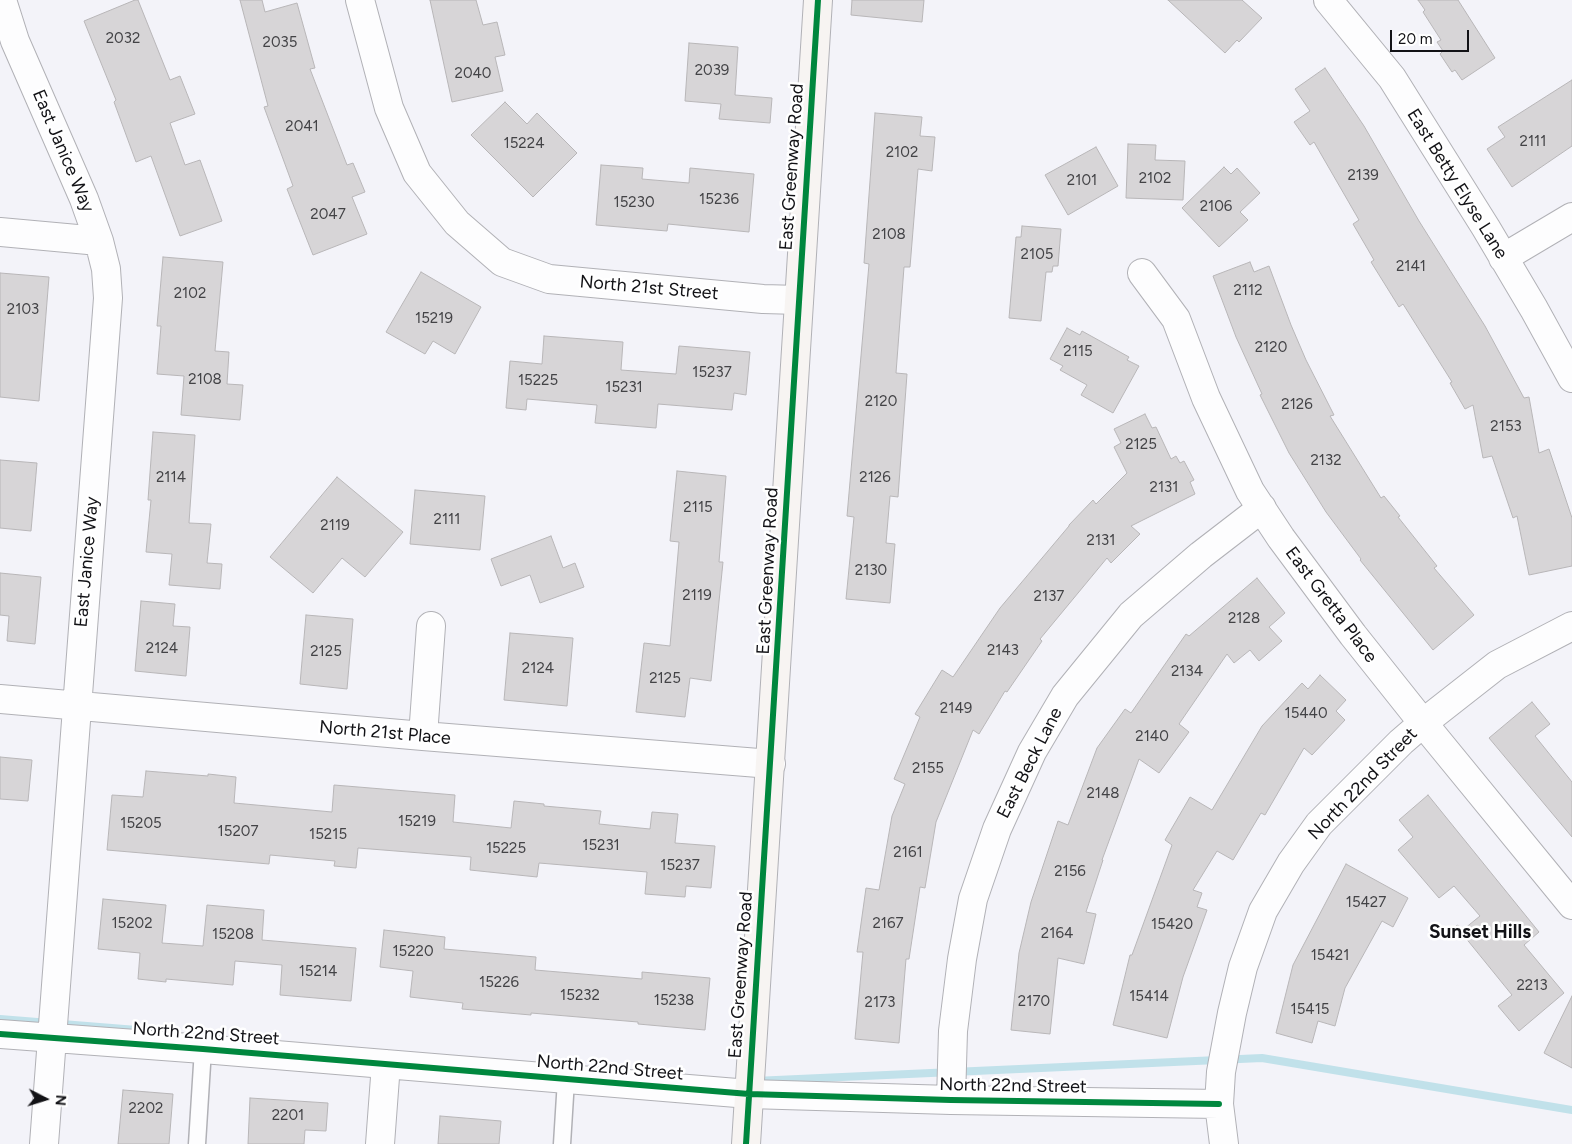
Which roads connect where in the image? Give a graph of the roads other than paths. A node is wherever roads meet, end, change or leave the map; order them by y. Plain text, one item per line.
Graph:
1 (2, 0) edge
2 (360, 0) edge
3 (818, 0) edge
4 (1328, 0) edge
5 (1572, 217) edge
6 (0, 232) edge
7 (99, 241) junction
8 (1503, 258) junction
9 (1142, 273) dead end
10 (799, 300) junction
11 (1572, 378) edge
12 (1262, 508) junction
13 (431, 626) dead end
14 (1572, 626) edge
15 (0, 699) edge
16 (77, 705) junction
17 (1423, 723) junction
18 (423, 736) junction
19 (771, 764) junction
20 (1572, 905) edge
21 (0, 1034) edge
22 (52, 1038) junction
23 (203, 1049) junction
24 (386, 1064) junction
25 (566, 1080) junction
26 (749, 1094) junction
27 (951, 1100) junction
28 (1219, 1104) junction
29 (44, 1144) edge
30 (197, 1144) edge
31 (380, 1144) edge
32 (562, 1144) edge
33 (746, 1144) edge
34 (1224, 1144) edge

1 - 7 street, East Janice Way
2 - 10 street, North 21st Street
3 - 10 street, East Greenway Road
4 - 8 street, East Betty Elyse Lane
5 - 8 street
6 - 7 street
7 - 16 street, East Janice Way
8 - 11 street, East Betty Elyse Lane
9 - 12 street, East Gretta Place
10 - 19 street, East Greenway Road
12 - 17 street, East Gretta Place
12 - 27 street, East Beck Lane
13 - 18 street
14 - 17 street, North 22nd Street
15 - 16 street, North 21st Place
16 - 18 street, North 21st Place
16 - 22 street, East Janice Way
17 - 20 street, East Gretta Place
17 - 28 street, North 22nd Street
18 - 19 street, North 21st Place
19 - 26 street, East Greenway Road
21 - 22 street, North 22nd Street
22 - 23 street, North 22nd Street
22 - 29 street, East Janice Way
23 - 24 street, North 22nd Street
23 - 30 lane
24 - 25 street, North 22nd Street
24 - 31 street
25 - 26 street, North 22nd Street
25 - 32 lane
26 - 27 street, North 22nd Street
26 - 33 street, East Greenway Road
27 - 28 street, North 22nd Street
28 - 34 street

